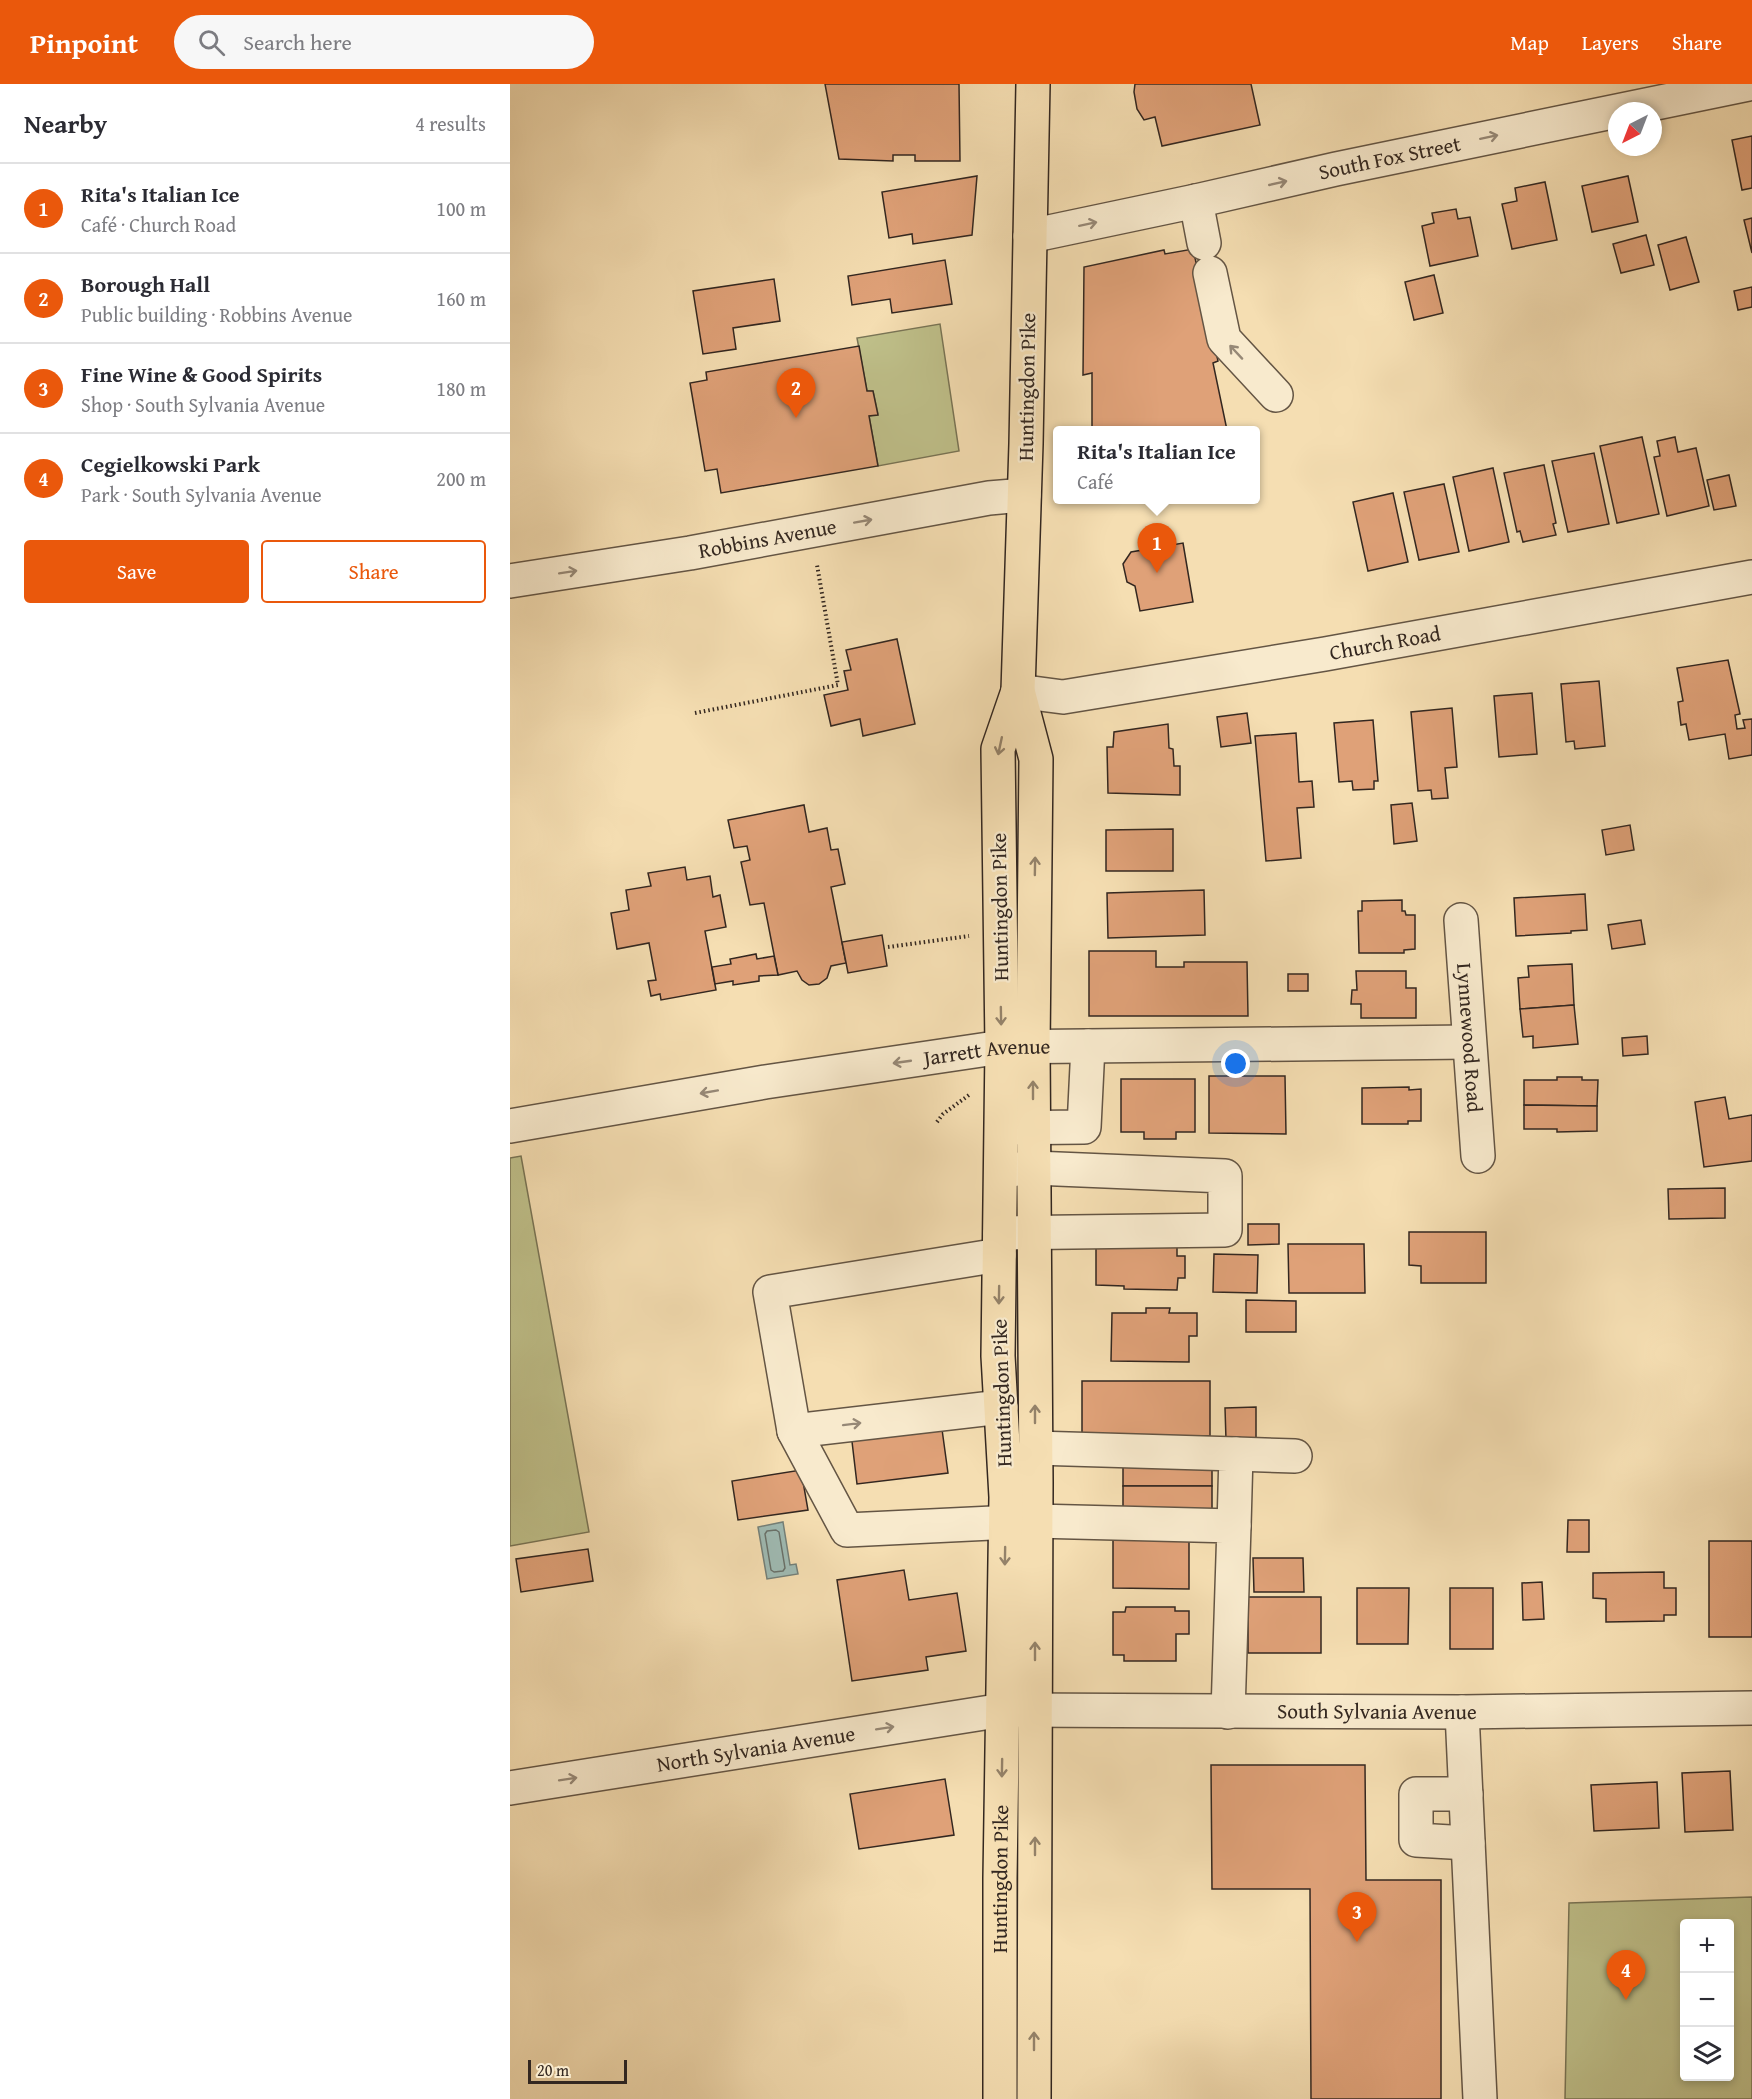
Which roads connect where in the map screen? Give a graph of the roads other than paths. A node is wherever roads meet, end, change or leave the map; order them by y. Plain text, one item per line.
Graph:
1 (1033, 84) edge
2 (1748, 84) edge
3 (1196, 201) junction
4 (1030, 236) junction
5 (1276, 395) dead end
6 (1024, 495) junction
7 (1752, 576) edge
8 (510, 581) edge
9 (1018, 691) junction
10 (1461, 920) dead end
11 (1469, 1042) junction
12 (1088, 1046) junction
13 (1017, 1047) junction
14 (510, 1126) edge
15 (1001, 1128) junction
16 (1033, 1128) junction
17 (1478, 1156) dead end
18 (1034, 1168) junction
19 (1000, 1171) junction
20 (1034, 1233) junction
21 (999, 1244) junction
22 (1001, 1407) junction
23 (794, 1431) junction
24 (1035, 1448) junction
25 (1236, 1454) junction
26 (1295, 1456) dead end
27 (1021, 1522) junction
28 (1234, 1526) junction
29 (1752, 1708) edge
30 (1036, 1709) junction
31 (1003, 1710) junction
32 (1228, 1712) junction
33 (1462, 1712) junction
34 (510, 1788) edge
35 (1466, 1794) junction
36 (1468, 1843) junction
37 (1000, 2099) edge
38 (1034, 2099) edge
39 (1480, 2099) edge

1 - 4 main road, Huntingdon Pike
3 -> 2 street, South Fox Street
4 -> 3 street, South Fox Street
5 -> 3 street
4 - 6 main road, Huntingdon Pike
8 -> 6 street, Robbins Avenue
6 - 9 main road, Huntingdon Pike
7 - 9 street, Church Road
9 - 13 main road, Huntingdon Pike
10 - 11 street, Lynnewood Road
11 - 12 street, Jarrett Avenue
11 - 17 street, Lynnewood Road
12 - 13 street, Jarrett Avenue
12 - 16 street
13 -> 14 street, Jarrett Avenue
13 - 15 main road, Huntingdon Pike
16 -> 13 main road, Huntingdon Pike
15 - 16 street
15 - 19 main road, Huntingdon Pike
16 - 18 main road, Huntingdon Pike
18 - 19 street
18 - 20 main road, Huntingdon Pike
18 - 20 street
19 - 21 main road, Huntingdon Pike
20 - 21 street
24 -> 20 main road, Huntingdon Pike
21 -> 22 main road, Huntingdon Pike
21 - 23 street
23 -> 22 street
22 - 27 main road, Huntingdon Pike
23 - 27 street
24 - 25 street
24 - 27 main road, Huntingdon Pike
25 - 26 street
25 - 28 street
27 - 28 street
30 -> 27 main road, Huntingdon Pike
27 -> 31 main road, Huntingdon Pike
28 - 32 street
29 - 33 street, South Sylvania Avenue
30 - 31 street, South Sylvania Avenue
30 - 32 street, South Sylvania Avenue
38 -> 30 main road, Huntingdon Pike
34 -> 31 street, North Sylvania Avenue
31 -> 37 main road, Huntingdon Pike
32 - 33 street, South Sylvania Avenue
33 - 35 street
35 - 36 street
35 - 36 street
36 - 39 street

